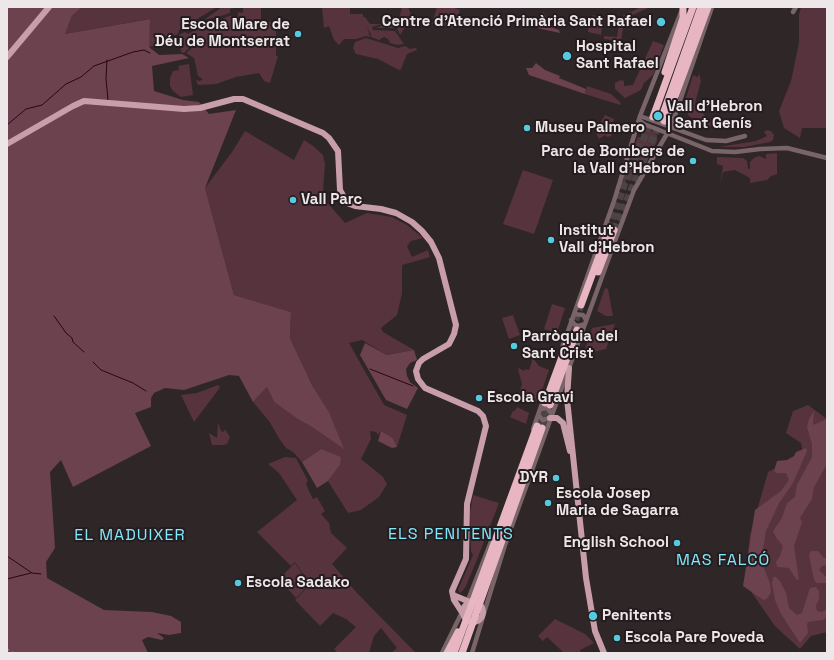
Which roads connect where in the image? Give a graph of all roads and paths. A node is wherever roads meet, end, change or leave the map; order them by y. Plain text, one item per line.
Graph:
1 (48, 7) edge
2 (683, 7) edge
3 (693, 7) edge
4 (701, 7) edge
5 (708, 7) edge
6 (712, 7) edge
7 (7, 53) edge
8 (7, 57) edge
9 (640, 118) junction
10 (671, 127) junction
11 (668, 133) junction
12 (745, 136) dead end
13 (7, 144) edge
14 (7, 148) edge
15 (827, 158) edge
16 (611, 229) tunnel mouth
17 (443, 274) junction
18 (583, 306) tunnel mouth
19 (574, 314) junction
20 (572, 320) junction
21 (586, 322) junction
22 (575, 330) tunnel mouth
23 (569, 368) junction
24 (548, 404) tunnel mouth
25 (540, 409) junction
26 (538, 415) junction
27 (551, 416) junction
28 (573, 463) junction
29 (453, 595) junction
30 (466, 607) junction
31 (481, 612) junction
32 (442, 653) edge
33 (448, 653) edge
34 (454, 653) edge
35 (462, 653) edge
36 (467, 653) edge
37 (472, 653) edge
38 (604, 653) edge

1 - 7 main road
1 - 8 main road
2 - 3 highway
2 - 9 street
4 - 5 highway
6 - 10 street
9 - 10 street
9 - 11 street
9 - 19 street
10 - 11 street
10 - 12 street
11 - 15 street
11 - 21 street
13 - 17 main road
14 - 17 main road
16 - 18 highway
17 - 29 main road
19 - 20 street
19 - 21 street
20 - 21 street
20 - 25 street
21 - 23 street
22 - 24 highway
23 - 27 street
23 - 28 main road
25 - 26 street
25 - 27 street
26 - 27 street
26 - 30 street
27 - 28 main road
27 - 31 street
28 - 38 main road
29 - 30 main road
29 - 30 main road
30 - 31 main road
30 - 31 main road
30 - 31 highway
30 - 32 street
30 - 33 highway
30 - 34 highway
31 - 35 highway
31 - 36 highway
31 - 37 street

